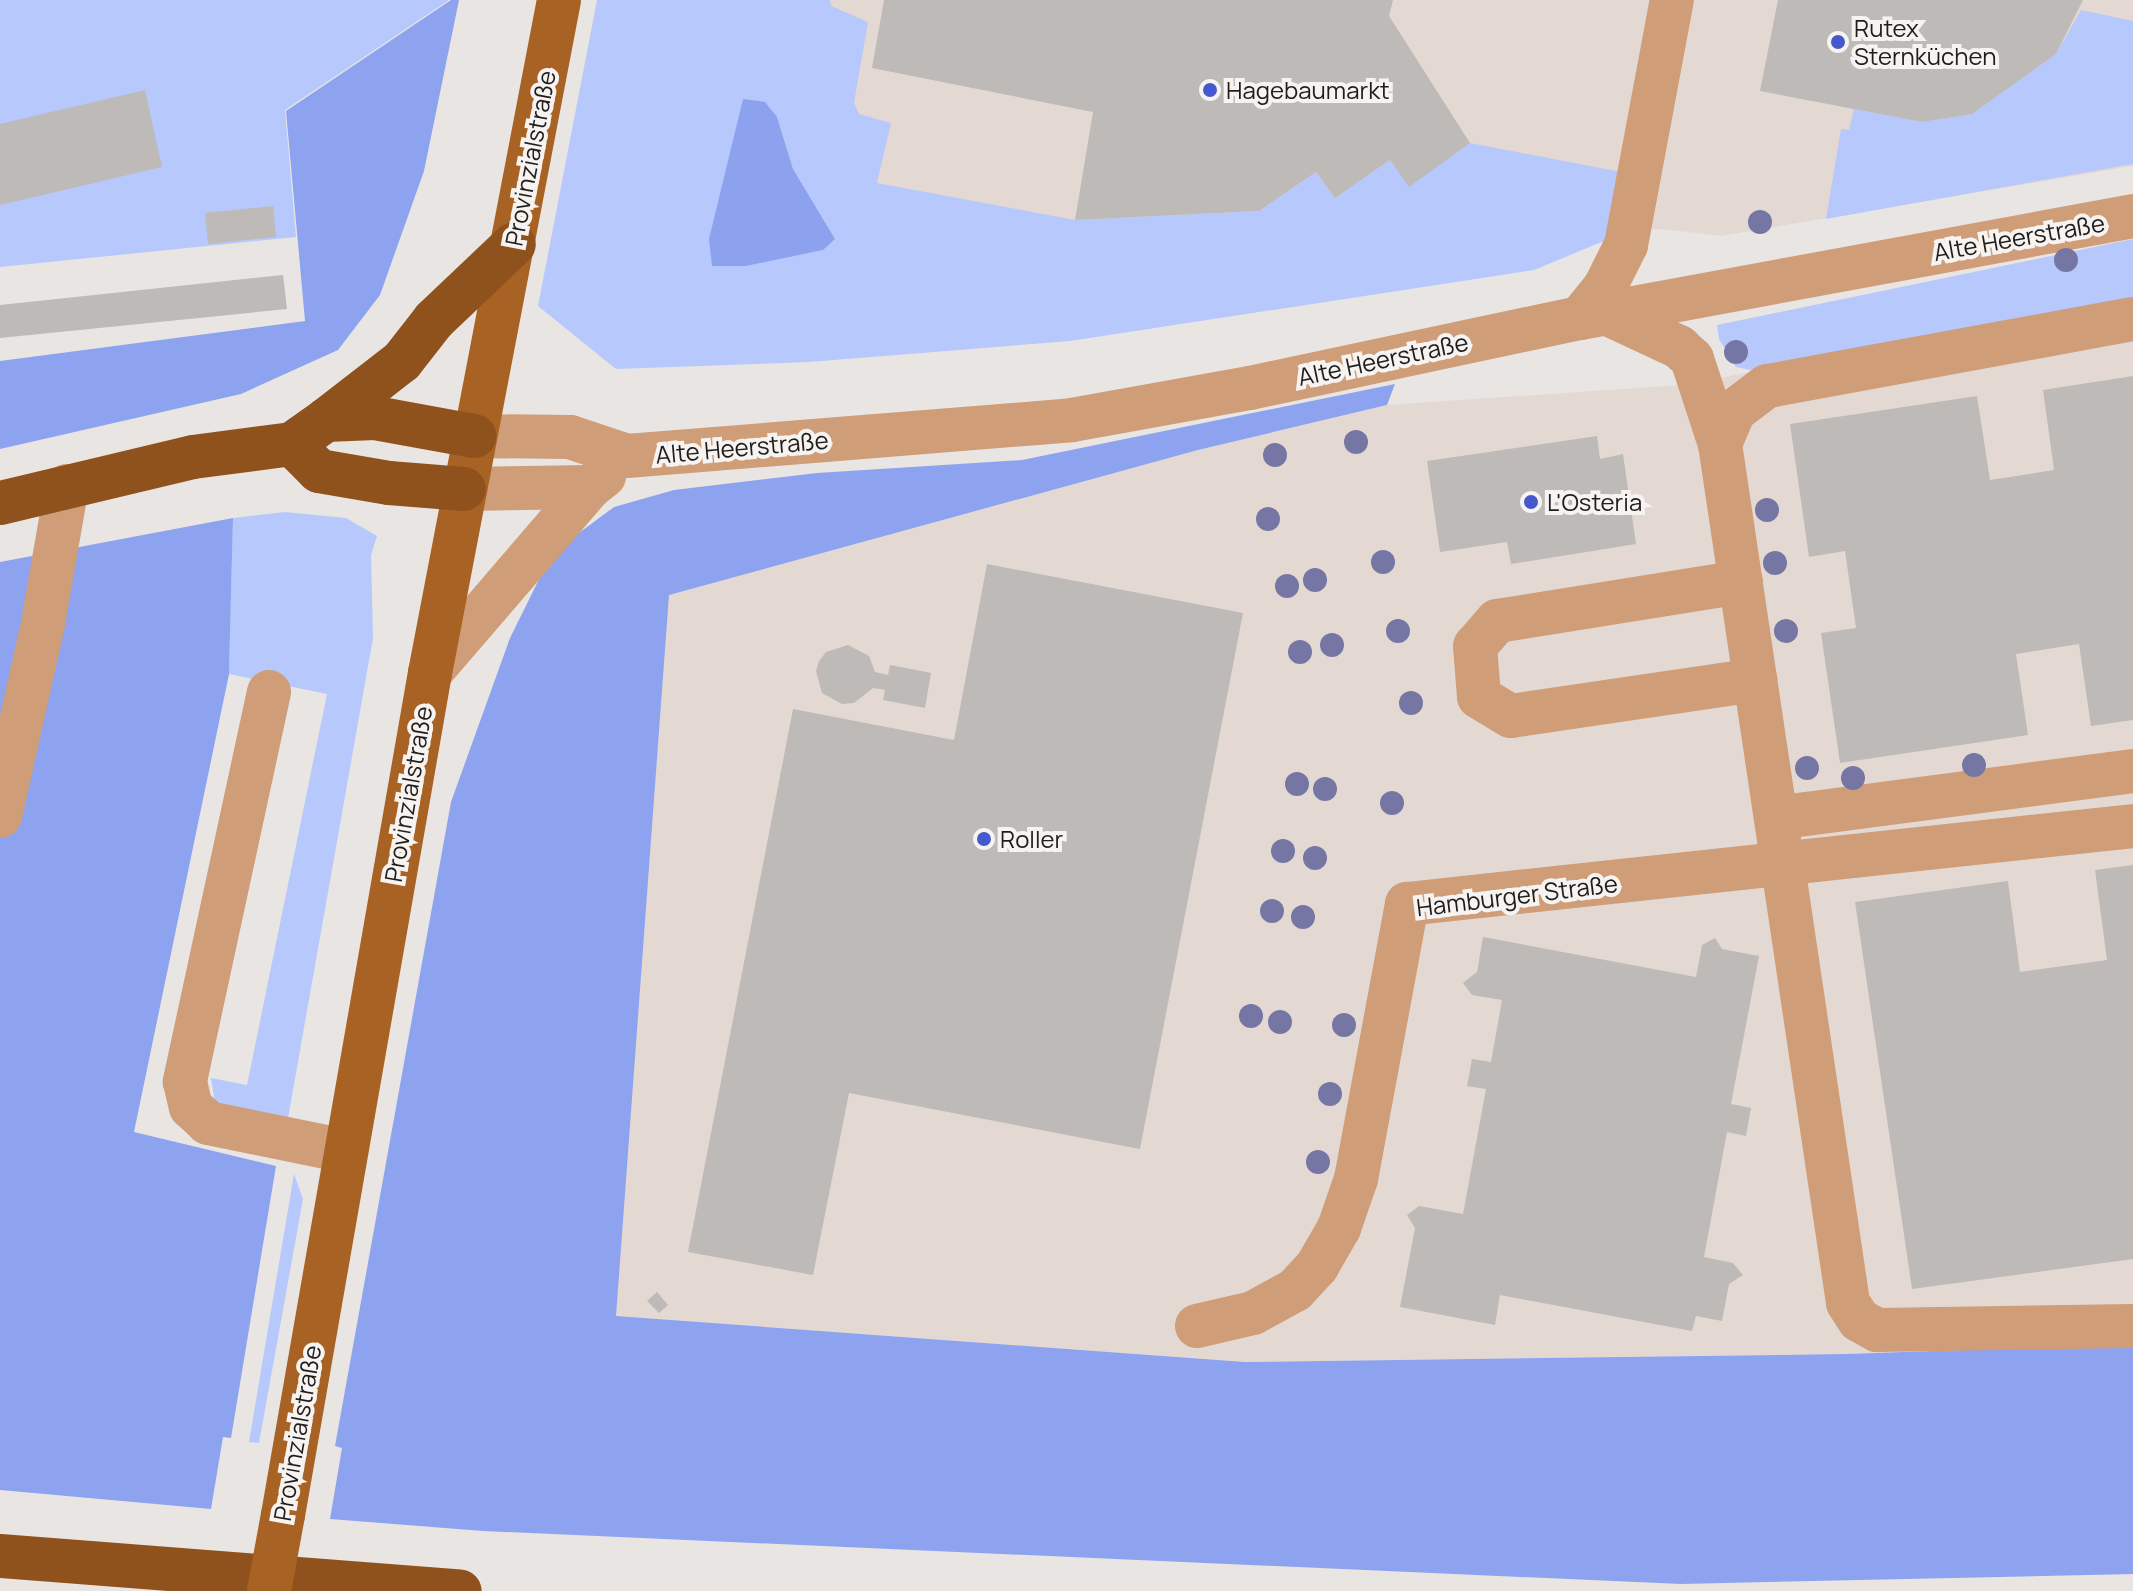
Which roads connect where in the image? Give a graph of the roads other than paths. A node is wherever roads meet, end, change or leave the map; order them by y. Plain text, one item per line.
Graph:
1 (559, 0) edge
2 (1672, 0) edge
3 (2133, 216) edge
4 (514, 244) junction
5 (1593, 316) junction
6 (2133, 319) edge
7 (309, 432) junction
8 (474, 436) junction
9 (1720, 444) junction
10 (627, 456) junction
11 (67, 486) junction
12 (590, 487) junction
13 (464, 489) junction
14 (0, 503) edge
15 (1741, 582) junction
16 (430, 673) junction
17 (1755, 680) junction
18 (269, 692) dead end
19 (2133, 771) edge
20 (0, 816) edge
21 (1776, 818) junction
22 (2133, 826) edge
23 (1783, 866) junction
24 (346, 1151) junction
25 (1197, 1326) dead end
26 (2133, 1326) edge
27 (0, 1556) edge
28 (269, 1591) edge
29 (460, 1591) edge

1 - 4 main road, Provinzialstraße
2 - 5 street
3 - 5 street, Alte Heerstraße
4 - 7 highway
4 - 8 main road, Provinzialstraße
5 - 9 street
5 - 10 street, Alte Heerstraße
6 - 9 street
7 - 8 highway
7 - 11 highway
7 - 13 highway
8 - 10 street, Alte Heerstraße
8 - 13 main road, Provinzialstraße
9 - 15 street
10 - 12 street, Alte Heerstraße
11 - 14 highway
11 - 20 street
12 - 13 street
12 - 16 street, Alte Heerstraße
13 - 16 main road, Provinzialstraße
15 - 17 street
15 - 17 street
16 - 24 main road, Provinzialstraße
17 - 21 street
18 - 24 street
19 - 21 street
21 - 23 street
22 - 23 street, Hamburger Straße
23 - 25 street, Hamburger Straße
23 - 26 street
24 - 28 main road, Provinzialstraße, bridge
27 - 29 highway

